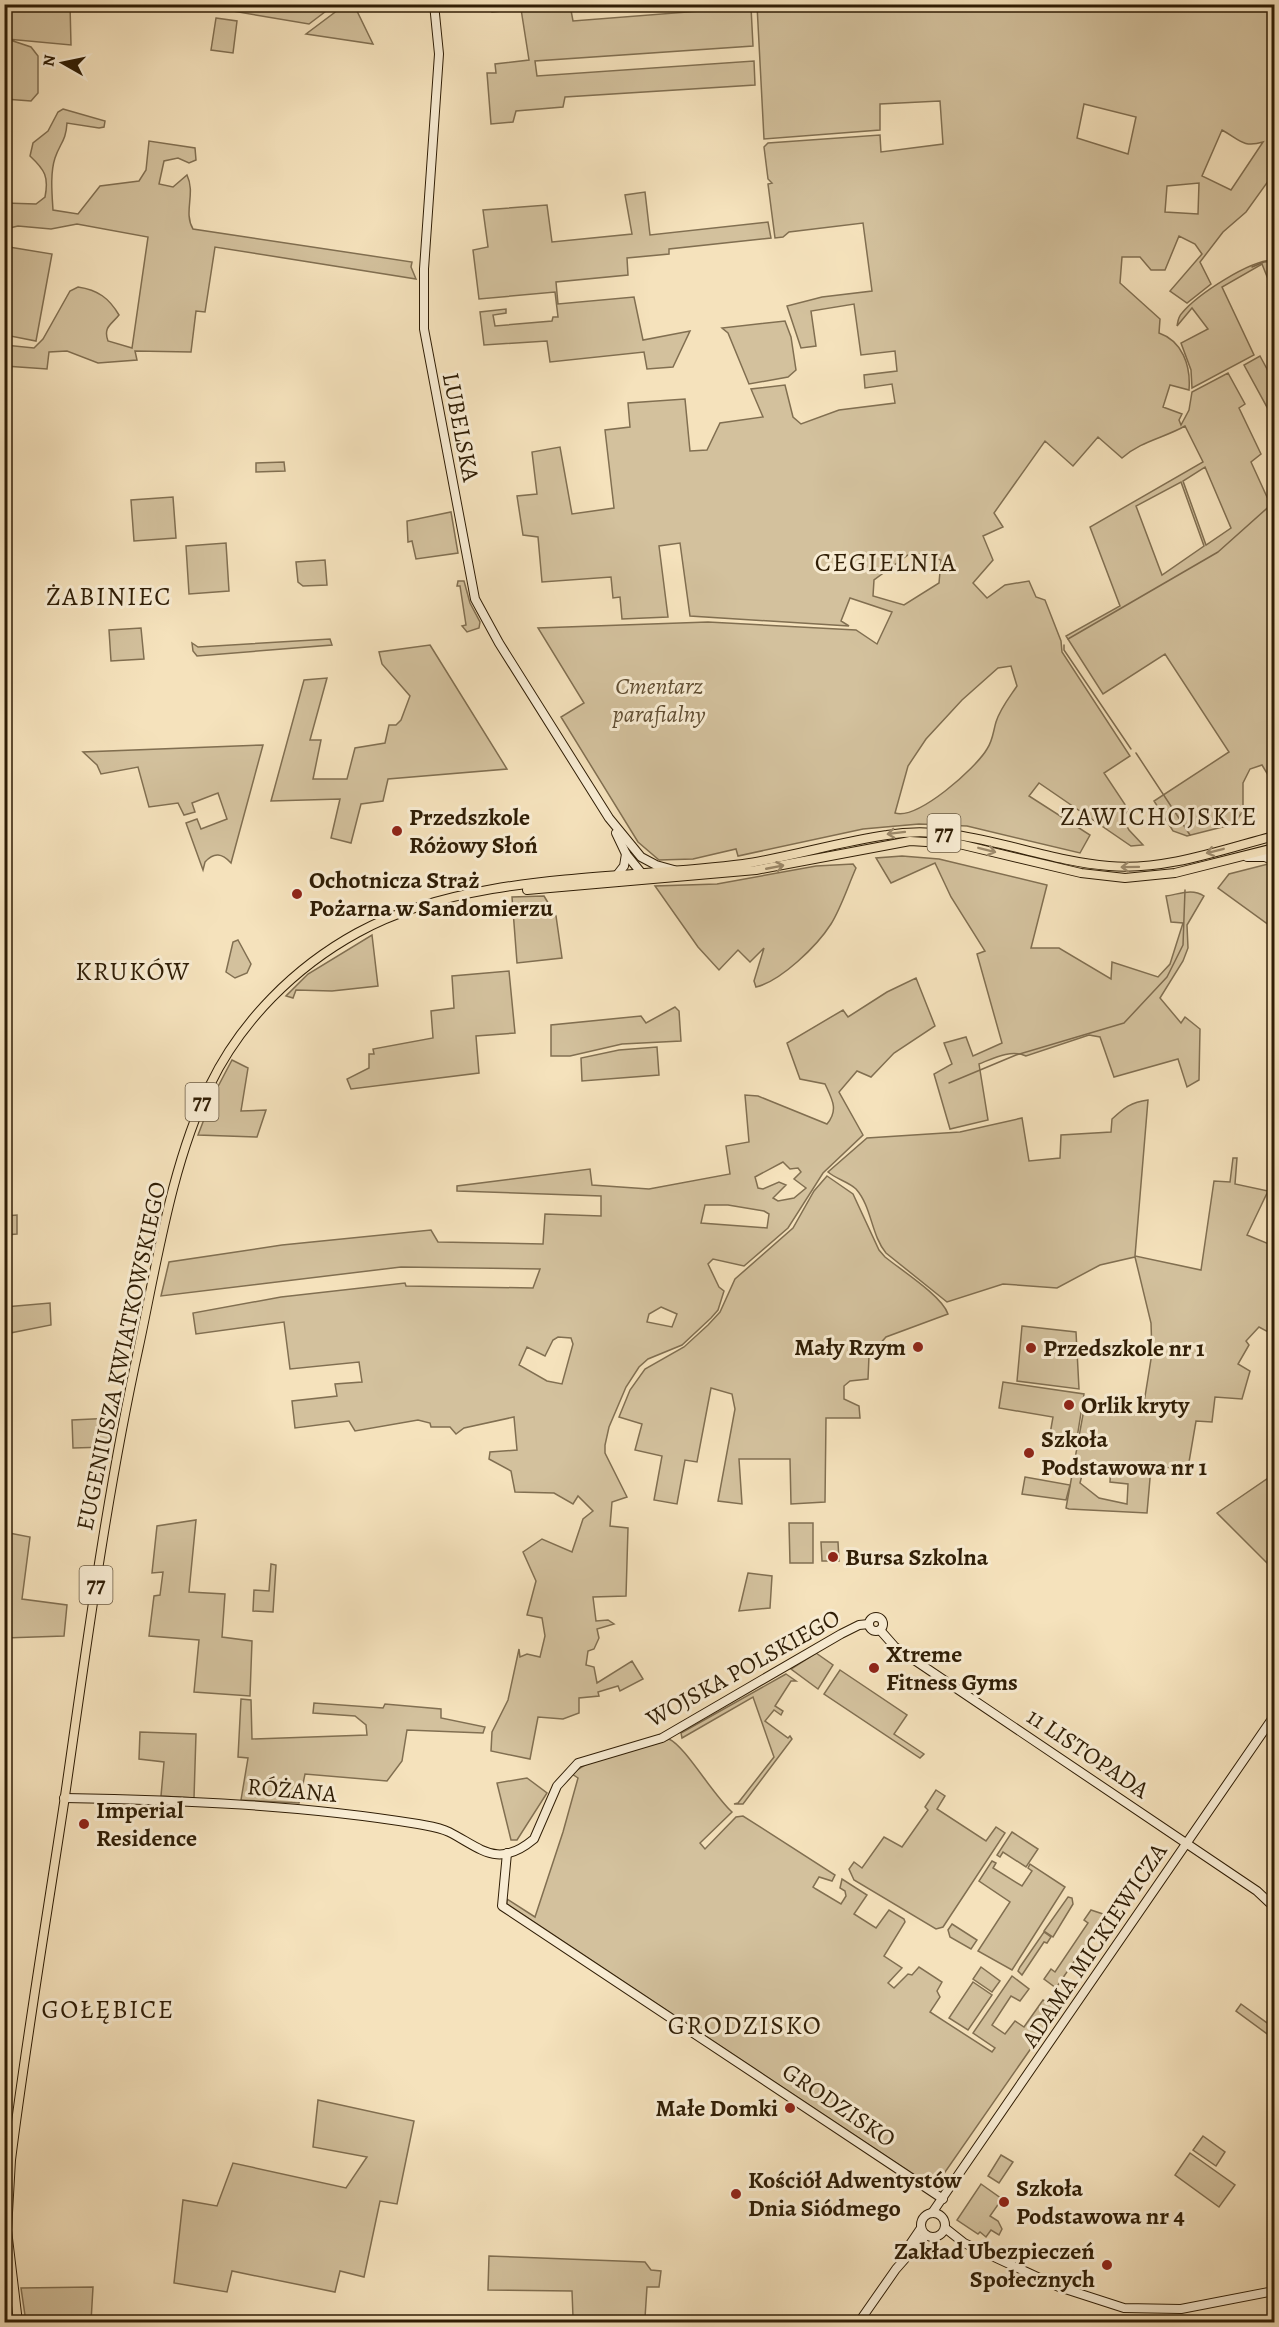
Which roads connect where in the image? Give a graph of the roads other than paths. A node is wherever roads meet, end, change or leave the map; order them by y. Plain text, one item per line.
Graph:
1 (434, 4) edge
2 (1275, 836) edge
3 (1275, 848) edge
4 (629, 852) junction
5 (1234, 858) junction
6 (1275, 861) edge
7 (674, 870) junction
8 (640, 873) junction
9 (617, 875) junction
10 (650, 880) junction
11 (630, 882) junction
12 (499, 889) junction
13 (869, 1624) joint
14 (1275, 1716) edge
15 (64, 1798) junction
16 (1187, 1844) junction
17 (507, 1853) junction
18 (1275, 1907) edge
19 (945, 2198) junction
20 (936, 2214) junction
21 (942, 2231) junction
22 (923, 2232) junction
23 (1275, 2291) edge
24 (18, 2322) edge
25 (859, 2322) edge

1 - 4 street, LUBELSKA
2 -> 7 main road, EUGENIUSZA KWIATKOWSKIEGO / 77
3 - 5 main road, EUGENIUSZA KWIATKOWSKIEGO / 77
4 - 7 street
4 - 8 street, LUBELSKA
4 - 9 street
5 - 6 street
10 -> 5 main road, EUGENIUSZA KWIATKOWSKIEGO / 77
7 - 8 main road, EUGENIUSZA KWIATKOWSKIEGO / 77
8 - 9 main road, EUGENIUSZA KWIATKOWSKIEGO / 77
8 - 10 street, LUBELSKA
8 - 11 street
9 - 12 main road, EUGENIUSZA KWIATKOWSKIEGO / 77
10 - 11 main road, EUGENIUSZA KWIATKOWSKIEGO / 77
11 - 12 main road, EUGENIUSZA KWIATKOWSKIEGO / 77
12 - 15 main road, EUGENIUSZA KWIATKOWSKIEGO / 77
13 - 16 street, 11 LISTOPADA
13 - 17 street, WOJSKA POLSKIEGO
14 - 16 street, ADAMA MICKIEWICZA
15 - 17 street, RÓŻANA
15 - 24 main road, EUGENIUSZA KWIATKOWSKIEGO / 77
16 - 18 street, 11 LISTOPADA
16 - 19 street, ADAMA MICKIEWICZA
17 - 19 street, GRODZISKO
19 - 20 street, ADAMA MICKIEWICZA
20 - 21 street
20 - 22 street
21 - 22 street
21 - 23 street
22 - 25 street

